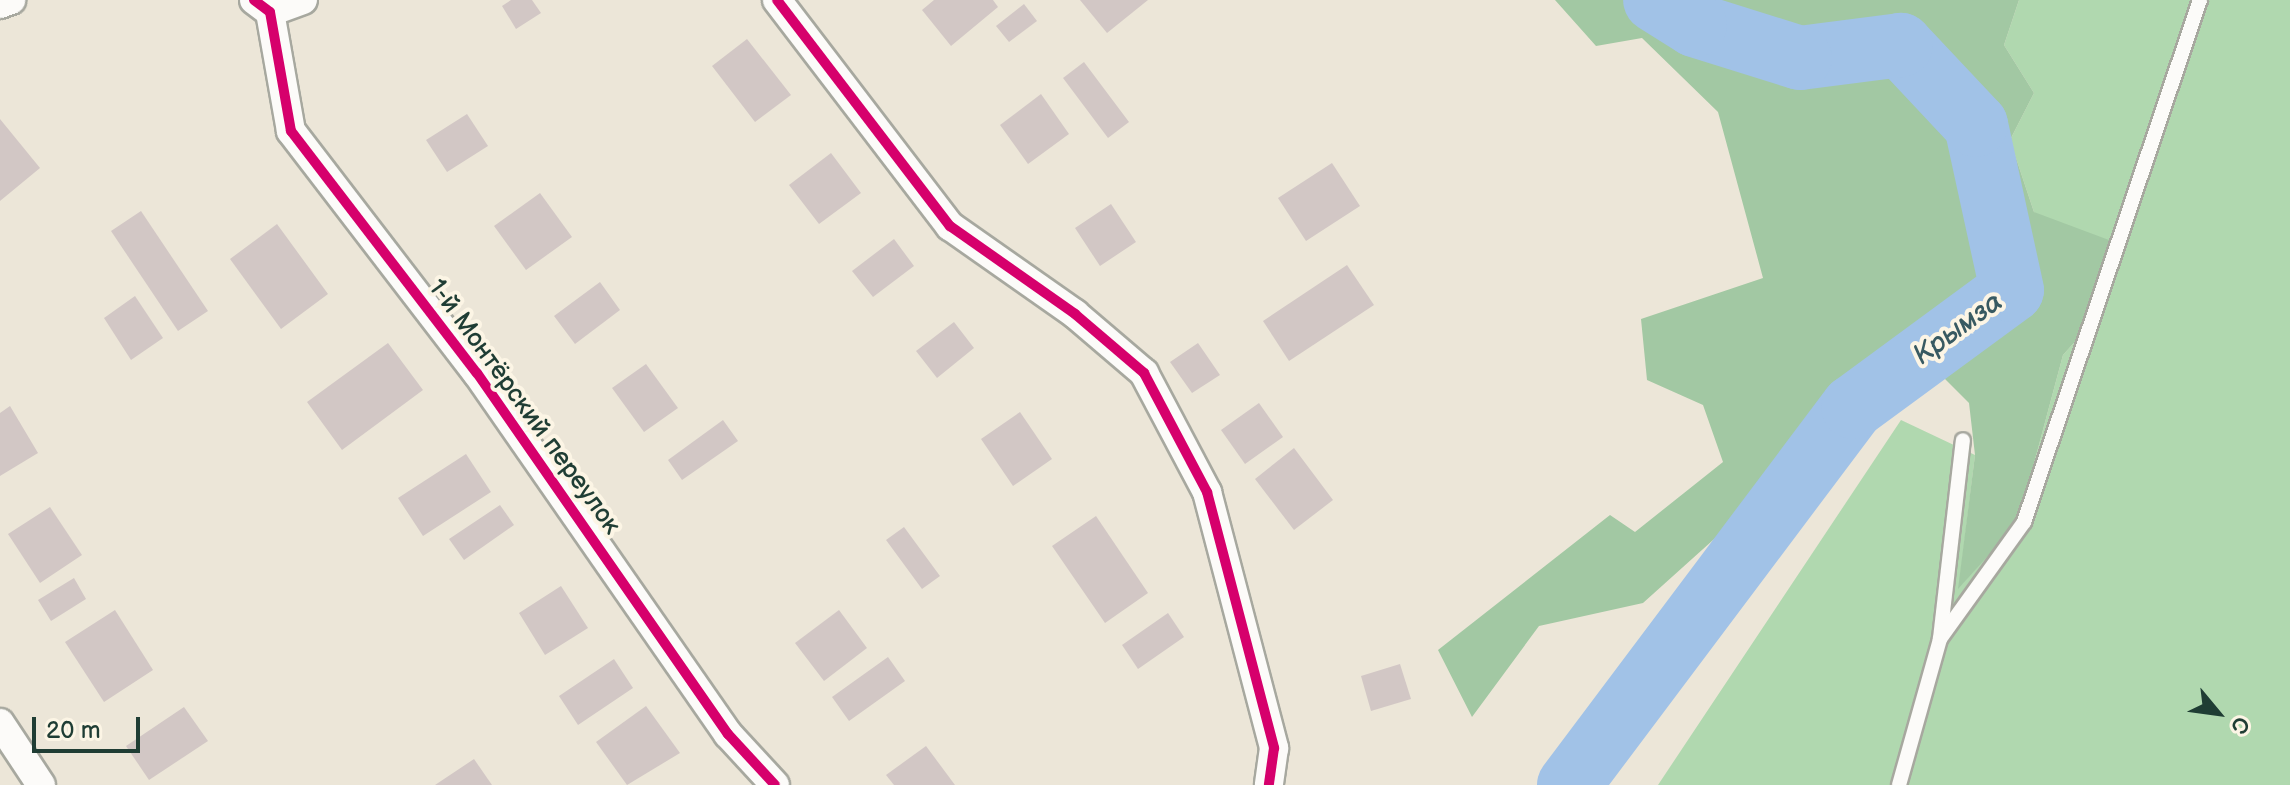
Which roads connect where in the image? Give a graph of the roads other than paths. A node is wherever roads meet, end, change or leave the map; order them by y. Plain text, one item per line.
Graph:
1 (11, 0) edge
2 (303, 0) edge
3 (777, 0) edge
4 (2200, 0) edge
5 (0, 4) edge
6 (262, 6) edge
7 (1963, 440) dead end
8 (1940, 639) junction
9 (0, 723) edge
10 (41, 785) edge
11 (775, 785) edge
12 (1269, 785) edge
13 (1899, 785) edge

1 - 5 street
2 - 6 street
3 - 12 street
4 - 8 lane
6 - 11 street, 1-й Монтёрский переулок
7 - 8 lane
8 - 13 lane
9 - 10 street

